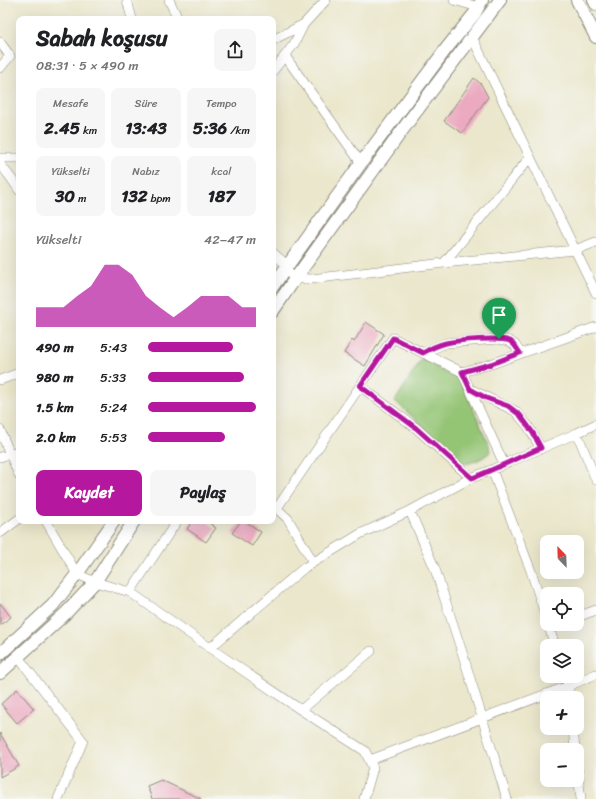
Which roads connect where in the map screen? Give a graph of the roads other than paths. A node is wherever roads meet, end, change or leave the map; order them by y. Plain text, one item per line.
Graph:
1 (127, 0) edge
2 (169, 0) edge
3 (326, 0) edge
4 (454, 0) edge
5 (500, 0) edge
6 (577, 0) edge
7 (594, 0) edge
8 (480, 4) edge
9 (596, 4) edge
10 (131, 16) edge
11 (177, 16) edge
12 (304, 24) junction
13 (472, 36) junction
14 (596, 37) edge
15 (276, 38) edge
16 (0, 42) edge
17 (14, 56) edge
18 (285, 56) junction
19 (276, 67) edge
20 (0, 68) edge
21 (530, 157) junction
22 (0, 158) edge
23 (16, 158) edge
24 (361, 163) junction
25 (0, 164) edge
26 (16, 186) edge
27 (596, 242) edge
28 (575, 250) junction
29 (276, 256) edge
30 (444, 263) junction
31 (286, 267) junction
32 (296, 278) junction
33 (276, 282) edge
34 (596, 293) edge
35 (276, 307) edge
36 (596, 327) edge
37 (423, 353) junction
38 (520, 353) junction
39 (462, 372) junction
40 (16, 374) edge
41 (0, 380) edge
42 (360, 386) junction
43 (470, 389) junction
44 (596, 424) edge
45 (0, 430) edge
46 (577, 433) junction
47 (541, 448) junction
48 (16, 451) edge
49 (10, 454) junction
50 (0, 457) edge
51 (504, 464) junction
52 (16, 468) edge
53 (492, 470) junction
54 (472, 478) junction
55 (596, 480) edge
56 (276, 506) edge
57 (276, 508) edge
58 (410, 511) junction
59 (16, 521) edge
60 (48, 524) edge
61 (112, 524) edge
62 (132, 524) edge
63 (176, 524) edge
64 (0, 534) edge
65 (313, 562) junction
66 (77, 574) junction
67 (95, 582) junction
68 (130, 592) junction
69 (540, 599) edge
70 (596, 610) edge
71 (584, 614) edge
72 (210, 648) junction
73 (371, 651) dead end
74 (0, 654) edge
75 (18, 657) junction
76 (0, 673) edge
77 (596, 674) edge
78 (567, 683) edge
79 (568, 686) junction
80 (568, 691) edge
81 (301, 710) junction
82 (482, 718) junction
83 (370, 760) junction
84 (580, 787) edge
85 (58, 799) edge
86 (364, 799) edge
87 (507, 799) edge
88 (581, 799) edge

1 - 10 street
2 - 11 street
3 - 12 street
4 - 8 street
5 - 13 main road
6 - 14 main road
7 - 9 main road
8 - 24 main road
12 - 15 street
12 - 18 street
13 - 21 street
13 - 32 main road
16 - 17 street
17 - 20 street
18 - 19 street
18 - 24 street
21 - 28 street
21 - 30 street
22 - 23 street
24 - 31 main road
25 - 26 street
27 - 28 street
28 - 30 street
28 - 34 street
29 - 31 street
30 - 32 street
31 - 32 street
31 - 33 main road
32 - 35 main road
36 - 38 street
37 - 38 street
37 - 39 street
37 - 42 street
38 - 39 street
39 - 43 street
40 - 41 street
42 - 54 street
42 - 56 street
43 - 47 street
43 - 51 street
44 - 46 street
45 - 49 street
46 - 47 street
46 - 55 street
47 - 51 street
48 - 49 street
49 - 50 street
49 - 52 street
51 - 53 street
53 - 54 street
53 - 69 street
54 - 58 street
57 - 65 street
58 - 65 street
58 - 82 street
59 - 64 street
60 - 66 street
61 - 66 main road
62 - 67 main road
63 - 68 street
65 - 72 street
66 - 67 street
66 - 74 main road
67 - 68 street
67 - 75 main road
68 - 72 street
70 - 71 street
72 - 81 street
73 - 81 street
75 - 76 main road
75 - 85 street
77 - 79 street
78 - 79 street
79 - 80 street
79 - 82 street
81 - 83 street
82 - 83 street
82 - 87 street
83 - 86 street
84 - 88 street

